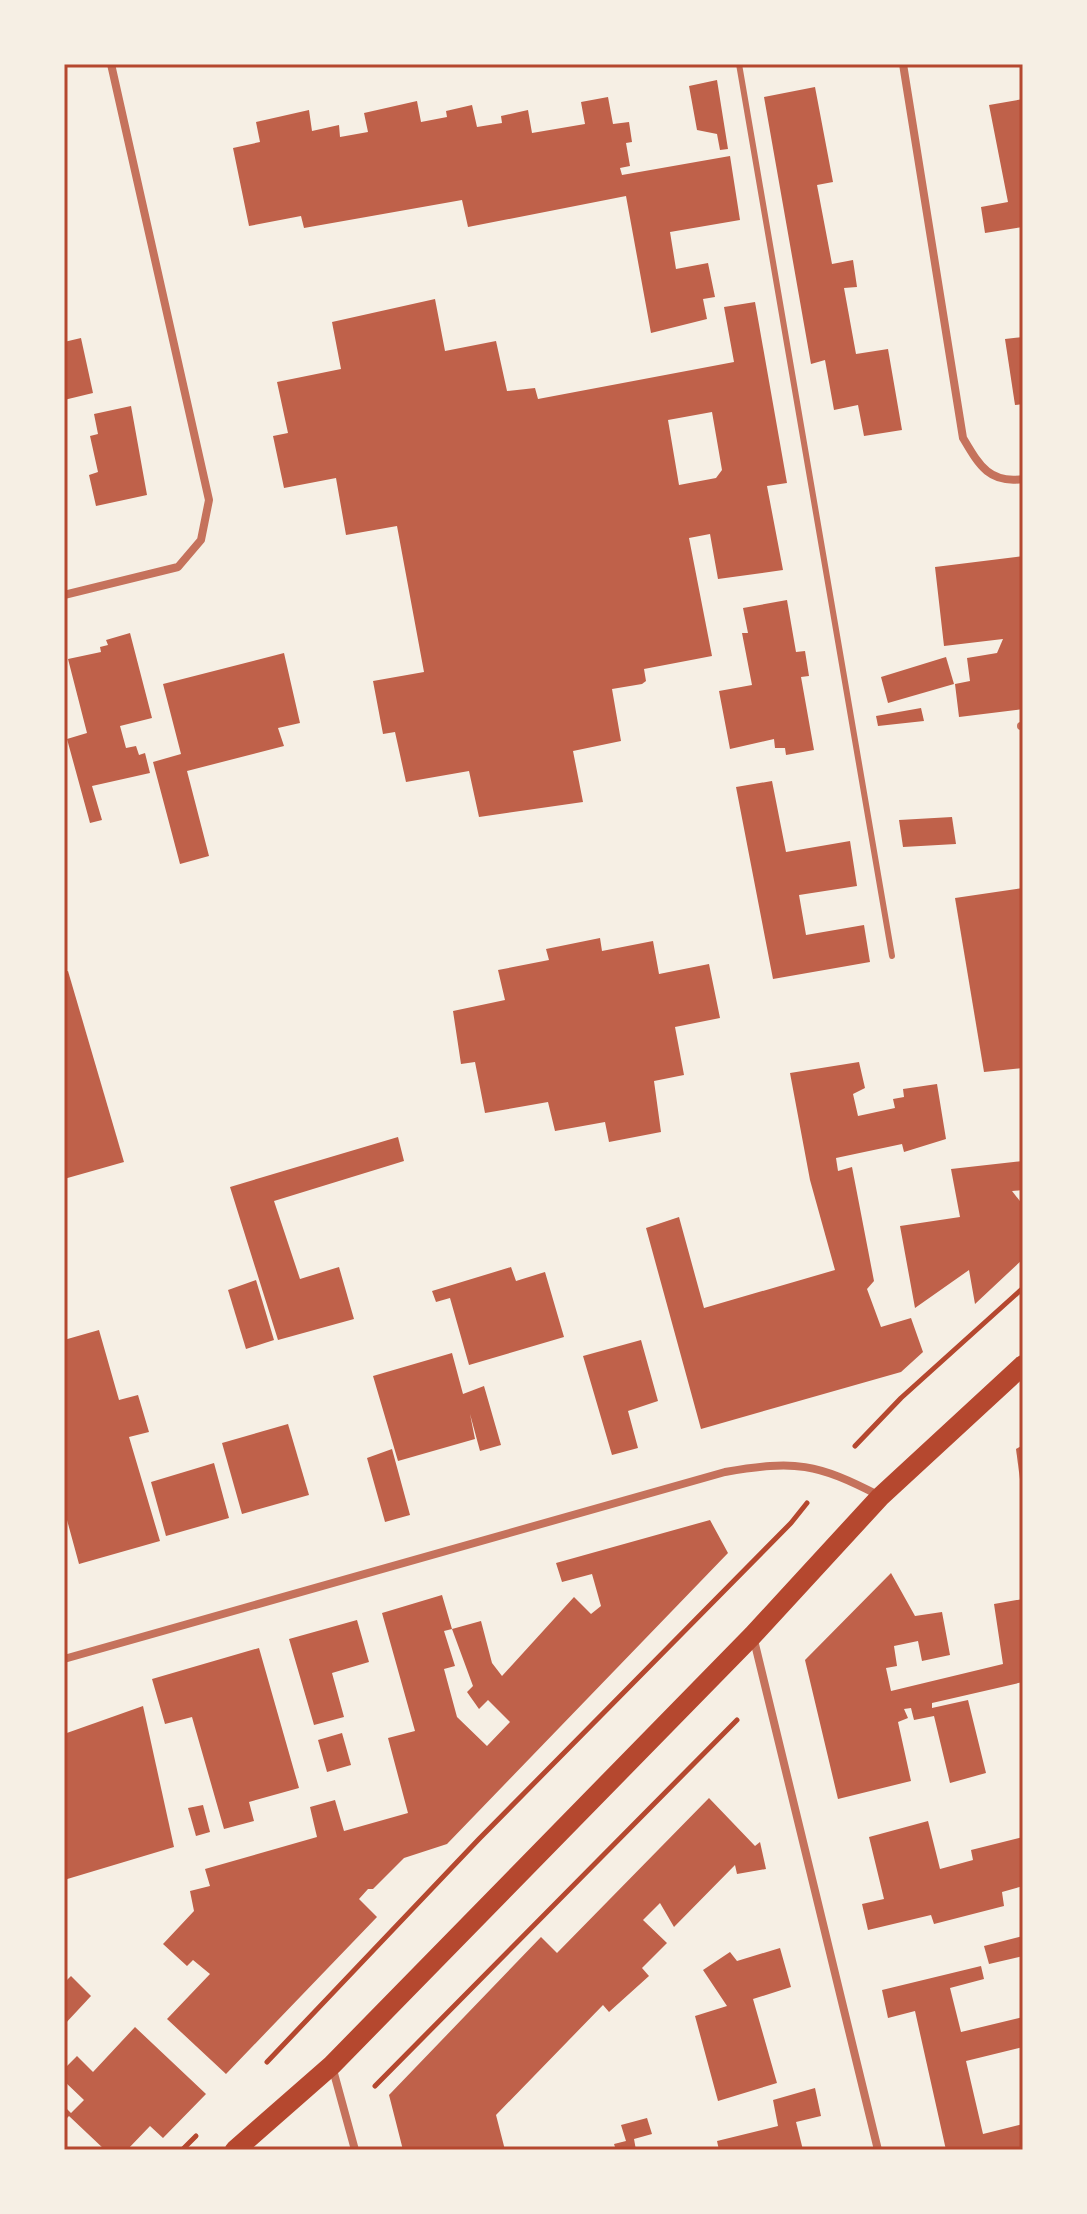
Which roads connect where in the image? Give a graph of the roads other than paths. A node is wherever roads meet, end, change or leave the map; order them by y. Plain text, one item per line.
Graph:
1 (111, 64) edge
2 (739, 64) edge
3 (903, 64) edge
4 (1023, 479) edge
5 (64, 595) edge
6 (892, 956) dead end
7 (1023, 1365) edge
8 (880, 1497) junction
9 (753, 1635) junction
10 (64, 1659) edge
11 (332, 2065) junction
12 (235, 2150) edge
13 (355, 2150) edge
14 (878, 2150) edge

1 - 5 street
2 - 6 lane
3 - 4 street
7 - 8 main road
8 - 9 main road
8 - 10 street
9 - 11 main road
9 - 14 street
11 - 12 main road
11 - 13 street

